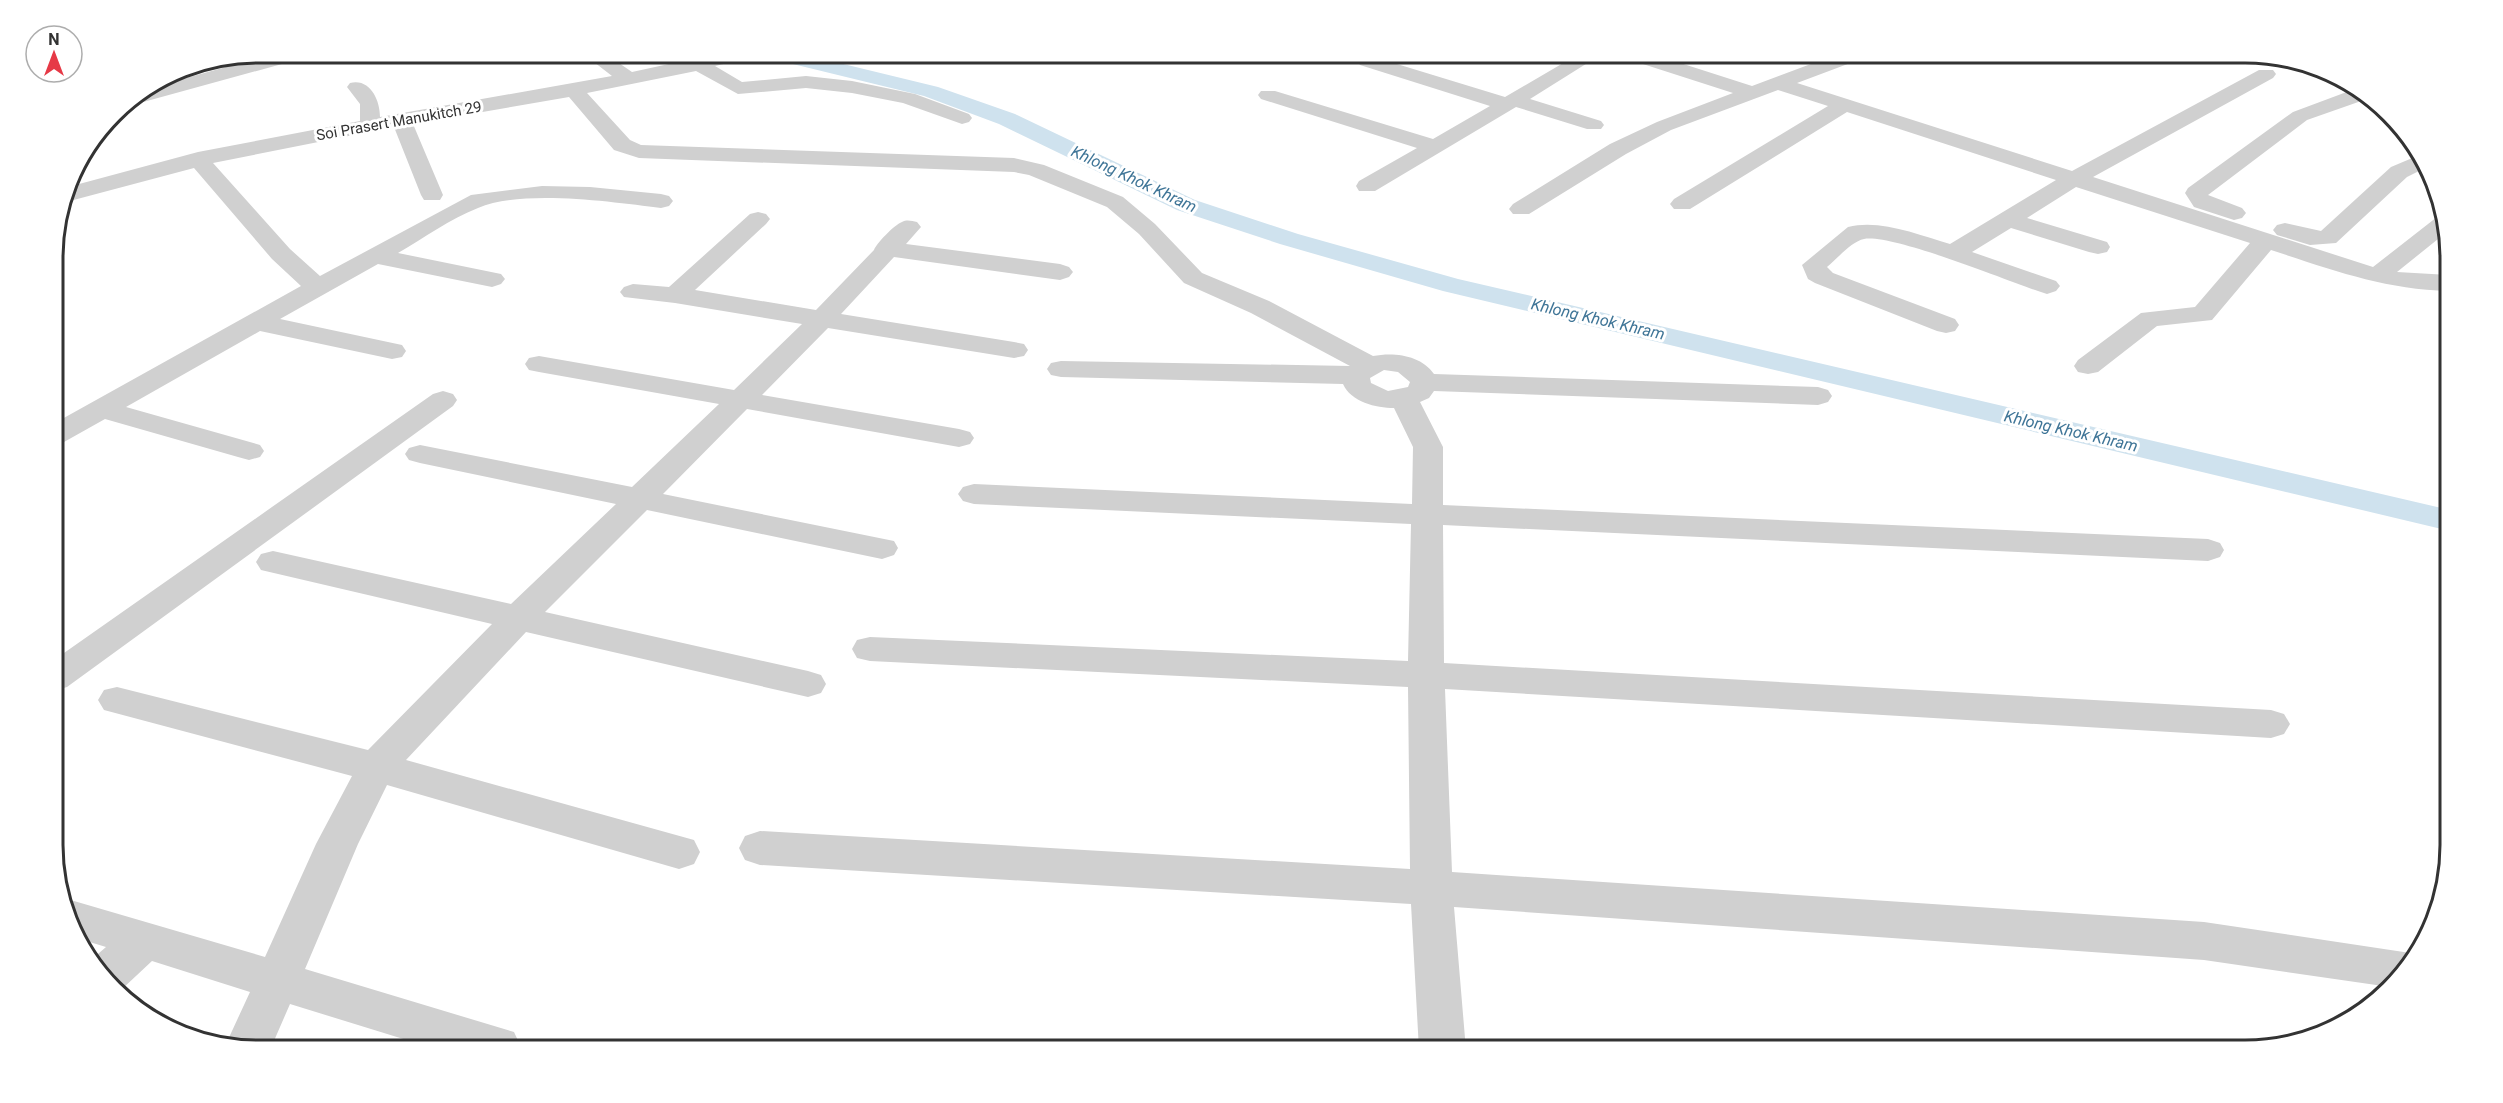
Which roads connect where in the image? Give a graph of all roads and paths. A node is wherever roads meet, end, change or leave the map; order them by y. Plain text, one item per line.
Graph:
1 (264, 63) edge
2 (605, 63) edge
3 (708, 63) edge
4 (1374, 63) edge
5 (1577, 63) edge
6 (1659, 63) edge
7 (1832, 63) edge
8 (700, 65) junction
9 (2266, 75) dead end
10 (628, 79) junction
11 (1776, 83) junction
12 (357, 87) dead end
13 (573, 89) junction
14 (155, 93) edge
15 (1752, 93) junction
16 (1268, 94) dead end
17 (2354, 97) edge
18 (1509, 102) junction
19 (1845, 105) junction
20 (962, 118) dead end
21 (401, 119) junction
22 (370, 125) junction
23 (1594, 125) dead end
24 (1434, 146) junction
25 (198, 159) junction
26 (2416, 164) edge
27 (2073, 179) junction
28 (1366, 186) dead end
29 (75, 192) edge
30 (432, 195) dead end
31 (662, 201) dead end
32 (1682, 204) dead end
33 (1521, 209) dead end
34 (758, 219) dead end
35 (2007, 219) junction
36 (2437, 228) edge
37 (2265, 241) junction
38 (2098, 247) dead end
39 (1953, 253) junction
40 (375, 256) junction
41 (1060, 272) dead end
42 (2377, 276) junction
43 (492, 279) dead end
44 (2440, 283) edge
45 (2047, 286) dead end
46 (318, 288) junction
47 (633, 292) dead end
48 (675, 295) junction
49 (822, 319) junction
50 (259, 323) junction
51 (1946, 325) dead end
52 (1014, 350) dead end
53 (392, 351) dead end
54 (539, 364) dead end
55 (2088, 366) dead end
56 (1062, 369) dead end
57 (1362, 371) junction
58 (1414, 390) junction
59 (1818, 396) dead end
60 (443, 400) dead end
61 (740, 400) junction
62 (102, 409) junction
63 (63, 430) edge
64 (959, 438) dead end
65 (249, 451) dead end
66 (420, 454) dead end
67 (974, 494) dead end
68 (638, 499) junction
69 (1428, 515) junction
70 (882, 548) dead end
71 (2208, 550) dead end
72 (273, 562) dead end
73 (519, 617) junction
74 (870, 649) dead end
75 (63, 672) edge
76 (1426, 675) junction
77 (808, 684) dead end
78 (117, 700) dead end
79 (2271, 724) dead end
80 (376, 767) junction
81 (760, 848) dead end
82 (679, 852) dead end
83 (1431, 888) junction
84 (79, 920) edge
85 (145, 940) junction
86 (2396, 968) edge
87 (110, 972) edge
88 (279, 980) junction
89 (252, 1040) edge
90 (474, 1040) edge
91 (1441, 1040) edge

1 - 14 street
2 - 10 street
3 - 8 street, Soi Prasert Manukitch 29
4 - 18 street
5 - 18 street
6 - 15 street
7 - 11 street
8 - 10 street, Soi Prasert Manukitch 29
8 - 20 street
9 - 27 street
10 - 13 street, Soi Prasert Manukitch 29
11 - 15 street
11 - 19 street
12 - 22 street
13 - 21 street, Soi Prasert Manukitch 29
13 - 57 street
15 - 33 street
16 - 24 street
17 - 26 street
18 - 23 street
18 - 24 street
19 - 27 street
19 - 32 street
21 - 22 street, Soi Prasert Manukitch 29
21 - 30 street
22 - 25 street, Soi Prasert Manukitch 29
24 - 28 street
25 - 29 street, Soi Prasert Manukitch 29
25 - 46 street
27 - 35 street
27 - 37 street
31 - 40 street
34 - 48 street
35 - 38 street
35 - 39 street
36 - 42 street
37 - 42 street
37 - 55 street
39 - 45 street
39 - 51 street
40 - 43 street
40 - 46 street
41 - 49 street
42 - 44 street
46 - 50 street
47 - 48 street
48 - 49 street
49 - 52 street
49 - 61 street
50 - 53 street
50 - 62 street
54 - 61 street
56 - 57 street
57 - 58 street
57 - 58 street
58 - 59 street
58 - 69 street
60 - 75 street
61 - 64 street
61 - 68 street
62 - 63 street
62 - 65 street
66 - 68 street
67 - 69 street
68 - 70 street
68 - 73 street
69 - 71 street
69 - 76 street
72 - 73 street
73 - 77 street
73 - 80 street
74 - 76 street
76 - 79 street
76 - 83 street
78 - 80 street
80 - 82 street
80 - 88 street
81 - 83 street
83 - 86 street
83 - 91 street
84 - 85 street
85 - 87 street
85 - 88 street
88 - 89 street
88 - 90 street

